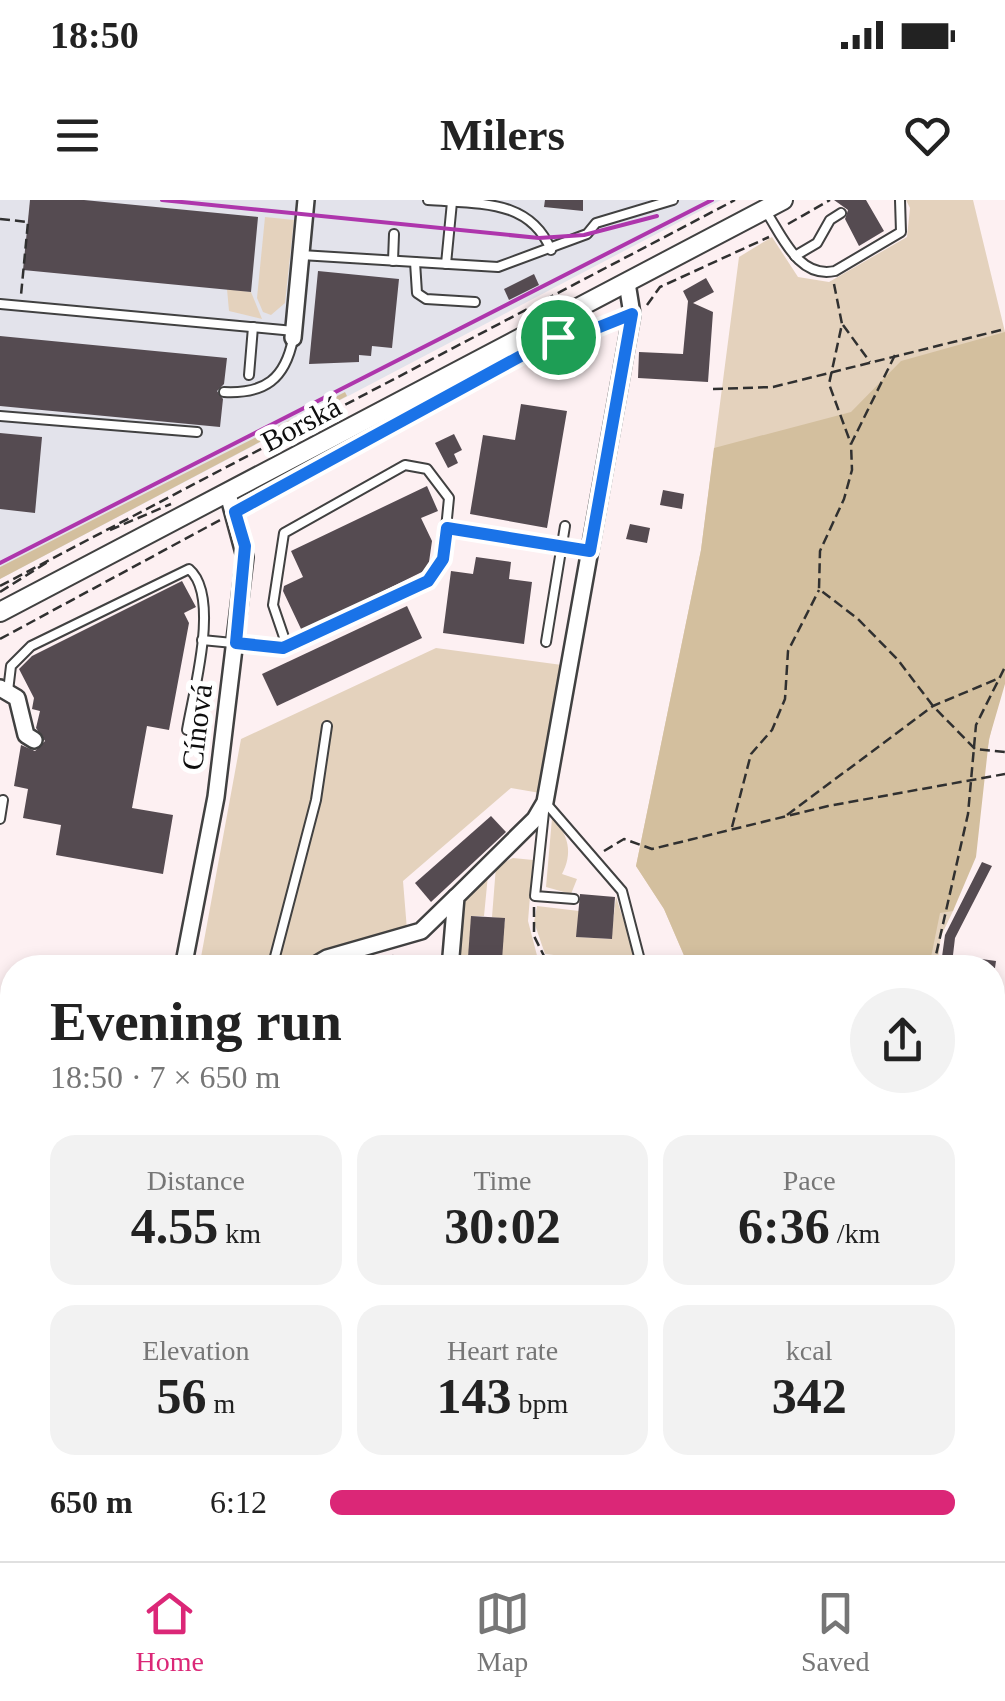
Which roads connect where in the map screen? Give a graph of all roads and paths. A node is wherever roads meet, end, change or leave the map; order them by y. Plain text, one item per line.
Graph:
1 (306, 200) edge
2 (428, 200) edge
3 (673, 200) edge
4 (735, 200) edge
5 (783, 200) edge
6 (830, 200) edge
7 (900, 200) edge
8 (452, 202) edge
9 (765, 210) junction
10 (841, 213) dead end
11 (0, 219) edge
12 (779, 231) junction
13 (394, 234) dead end
14 (551, 250) junction
15 (301, 254) junction
16 (795, 256) junction
17 (393, 261) junction
18 (415, 262) junction
19 (446, 264) junction
20 (833, 272) junction
21 (627, 283) junction
22 (475, 302) dead end
23 (0, 304) edge
24 (20, 306) junction
25 (632, 314) junction
26 (842, 324) junction
27 (253, 327) junction
28 (1005, 329) edge
29 (294, 334) junction
30 (552, 339) dead end
31 (895, 355) junction
32 (870, 362) junction
33 (832, 371) junction
34 (249, 376) dead end
35 (713, 389) dead end
36 (224, 392) dead end
37 (0, 416) edge
38 (197, 432) dead end
39 (378, 432) dead end
40 (850, 444) junction
41 (231, 503) junction
42 (565, 526) dead end
43 (447, 528) junction
44 (562, 546) junction
45 (590, 551) junction
46 (51, 559) junction
47 (0, 586) edge
48 (820, 589) junction
49 (0, 592) edge
50 (0, 612) edge
51 (0, 639) edge
52 (202, 640) junction
53 (546, 642) dead end
54 (236, 643) junction
55 (287, 646) junction
56 (1005, 667) edge
57 (998, 678) junction
58 (4, 689) edge
59 (933, 706) junction
60 (327, 726) dead end
61 (186, 730) dead end
62 (34, 740) dead end
63 (974, 749) junction
64 (1005, 752) edge
65 (1005, 774) edge
66 (969, 781) junction
67 (3, 800) dead end
68 (545, 802) junction
69 (786, 816) junction
70 (0, 818) edge
71 (732, 829) junction
72 (594, 857) junction
73 (535, 896) junction
74 (456, 897) junction
75 (574, 899) dead end
76 (186, 955) edge
77 (275, 955) edge
78 (351, 955) edge
79 (451, 955) edge
80 (542, 955) edge
81 (639, 955) edge
82 (936, 955) edge

1 - 15 street
2 - 8 lane
3 - 14 lane
4 - 46 path
5 - 9 street, Borská
6 - 12 path
7 - 20 lane
8 - 14 lane
8 - 19 lane
9 - 12 lane
9 - 21 street, Borská
10 - 16 lane
11 - 24 path
12 - 16 lane
12 - 25 path
13 - 17 lane
14 - 19 lane
15 - 17 lane
15 - 29 street
16 - 20 lane
17 - 18 lane
18 - 19 lane
18 - 22 lane
20 - 26 path
21 - 25 street
21 - 41 street, Borská
23 - 24 lane
24 - 27 lane
25 - 30 path
25 - 45 street
26 - 32 path
26 - 33 path
27 - 29 lane
27 - 34 lane
28 - 31 path
29 - 36 lane
31 - 32 path
31 - 40 path
32 - 33 path
33 - 35 path
33 - 40 path
37 - 38 lane
39 - 41 path
40 - 48 path
41 - 50 street, Borská
41 - 51 path
41 - 54 street, Cínová
42 - 44 lane
43 - 44 lane
43 - 55 lane
43 - 55 lane
44 - 45 lane
44 - 53 lane
45 - 68 street
46 - 47 path
46 - 49 path
48 - 59 path
48 - 71 path
52 - 54 lane
52 - 58 lane
52 - 61 lane
54 - 55 lane
54 - 76 street, Cínová
56 - 57 path
57 - 59 path
57 - 63 path
58 - 62 street
59 - 63 path
59 - 69 path
60 - 77 lane
63 - 64 path
63 - 66 path
65 - 66 path
66 - 69 path
66 - 82 path
67 - 70 lane
68 - 72 lane
68 - 73 lane
68 - 74 street
69 - 71 path
71 - 72 path
72 - 81 lane
73 - 75 lane
73 - 80 path
74 - 78 street
74 - 79 street

